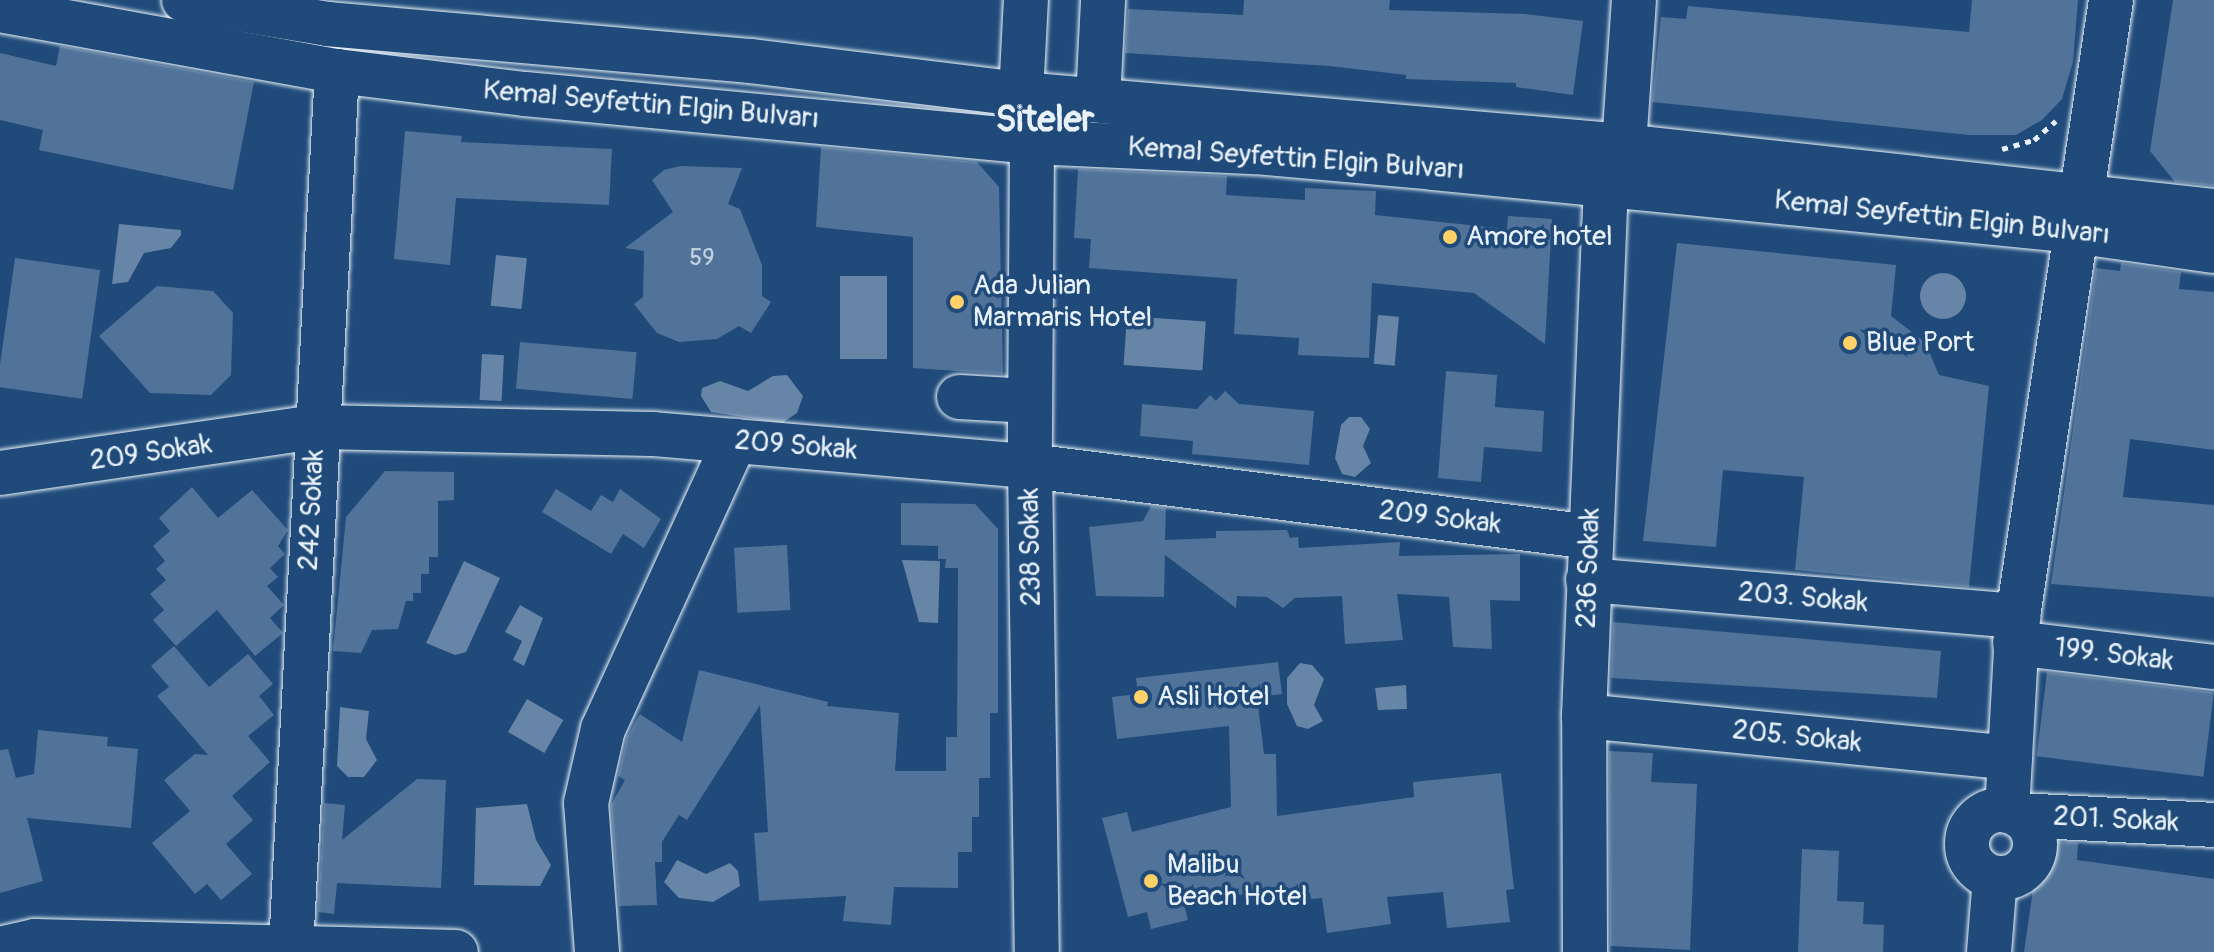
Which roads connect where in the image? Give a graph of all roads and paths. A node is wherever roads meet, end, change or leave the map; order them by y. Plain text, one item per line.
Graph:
1 (184, 0) edge
2 (1026, 0) edge
3 (1103, 0) edge
4 (1634, 0) edge
5 (2111, 0) edge
6 (0, 10) edge
7 (328, 12) edge
8 (337, 71) junction
9 (1021, 94) junction
10 (1098, 100) junction
11 (1032, 142) junction
12 (1615, 165) junction
13 (2214, 211) edge
14 (2076, 212) junction
15 (2214, 251) edge
16 (959, 397) dead end
17 (1030, 401) junction
18 (316, 427) junction
19 (735, 441) junction
20 (1030, 466) junction
21 (0, 473) edge
22 (1591, 537) junction
23 (1588, 580) junction
24 (2016, 630) junction
25 (2214, 667) edge
26 (1584, 716) junction
27 (2010, 758) junction
28 (2012, 813) junction
29 (2214, 825) edge
30 (291, 948) junction
31 (0, 949) edge
32 (456, 952) edge
33 (597, 952) edge
34 (1037, 952) edge
35 (1585, 952) edge
36 (1989, 952) edge

1 - 7 street, Kemal Seyfettin Elgin Bulvarı
2 - 9 street
3 - 10 street
4 - 12 street, 236 Sokak
5 - 14 street
6 - 8 street, Kemal Seyfettin Elgin Bulvarı
7 - 9 street, Kemal Seyfettin Elgin Bulvarı
8 - 11 street, Kemal Seyfettin Elgin Bulvarı
8 - 18 street, 242 Sokak
9 - 10 street, Kemal Seyfettin Elgin Bulvarı
10 - 12 street, Kemal Seyfettin Elgin Bulvarı
11 - 12 street, Kemal Seyfettin Elgin Bulvarı
11 - 17 street, 238 Sokak
12 - 14 street, Kemal Seyfettin Elgin Bulvarı
12 - 22 street, 236 Sokak
13 - 14 street
14 - 15 street, Kemal Seyfettin Elgin Bulvarı
14 - 24 street
16 - 17 street
17 - 20 street, 238 Sokak
18 - 19 street, 209 Sokak
18 - 21 street, 209 Sokak
18 - 30 street, 242 Sokak
19 - 20 street, 209 Sokak
19 - 33 street
20 - 22 street, 209 Sokak
20 - 34 street, 238 Sokak
22 - 23 street, 236 Sokak
23 - 24 street, 203. Sokak
23 - 26 street, 236 Sokak
24 - 25 street, 199. Sokak
24 - 27 street
26 - 27 street, 205. Sokak
26 - 35 street, 236 Sokak
27 - 28 street
28 - 29 street, 201. Sokak
28 - 36 street
30 - 31 street
30 - 32 street

